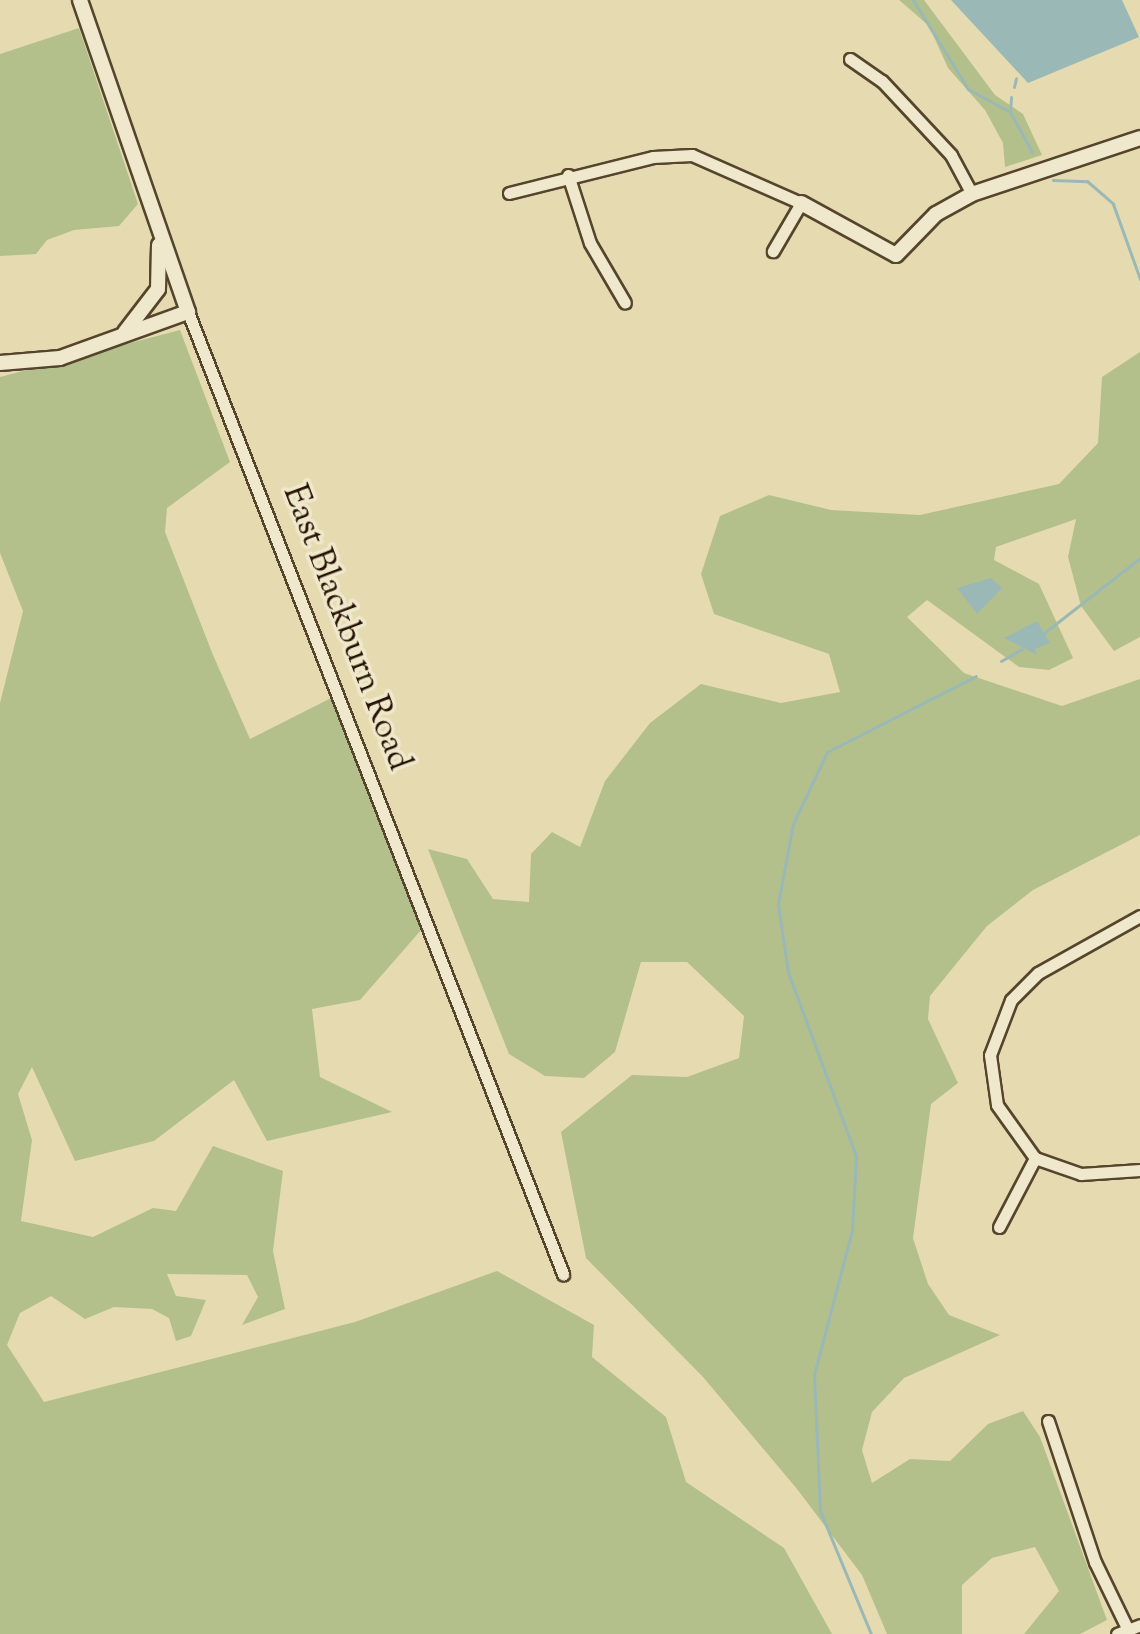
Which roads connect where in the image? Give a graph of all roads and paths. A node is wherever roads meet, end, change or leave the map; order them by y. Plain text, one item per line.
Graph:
1 (80, 0) edge
2 (850, 59) dead end
3 (1140, 138) edge
4 (568, 175) junction
5 (509, 193) dead end
6 (972, 194) junction
7 (801, 203) junction
8 (157, 221) junction
9 (773, 251) dead end
10 (625, 303) dead end
11 (188, 312) junction
12 (118, 337) junction
13 (0, 363) edge
14 (1140, 916) edge
15 (1035, 1158) junction
16 (1140, 1170) edge
17 (999, 1227) dead end
18 (563, 1274) dead end
19 (1048, 1421) dead end
20 (1140, 1625) edge
21 (1122, 1632) edge

1 - 8 street, East Blackburn Road
2 - 6 street
3 - 6 street
4 - 5 street
4 - 7 street
4 - 10 street
6 - 7 street
7 - 9 street
8 - 11 street, East Blackburn Road
8 - 12 street
11 - 12 street
11 - 18 street, East Blackburn Road
12 - 13 street
14 - 15 street
15 - 16 street
15 - 17 street
19 - 21 street
20 - 21 street

